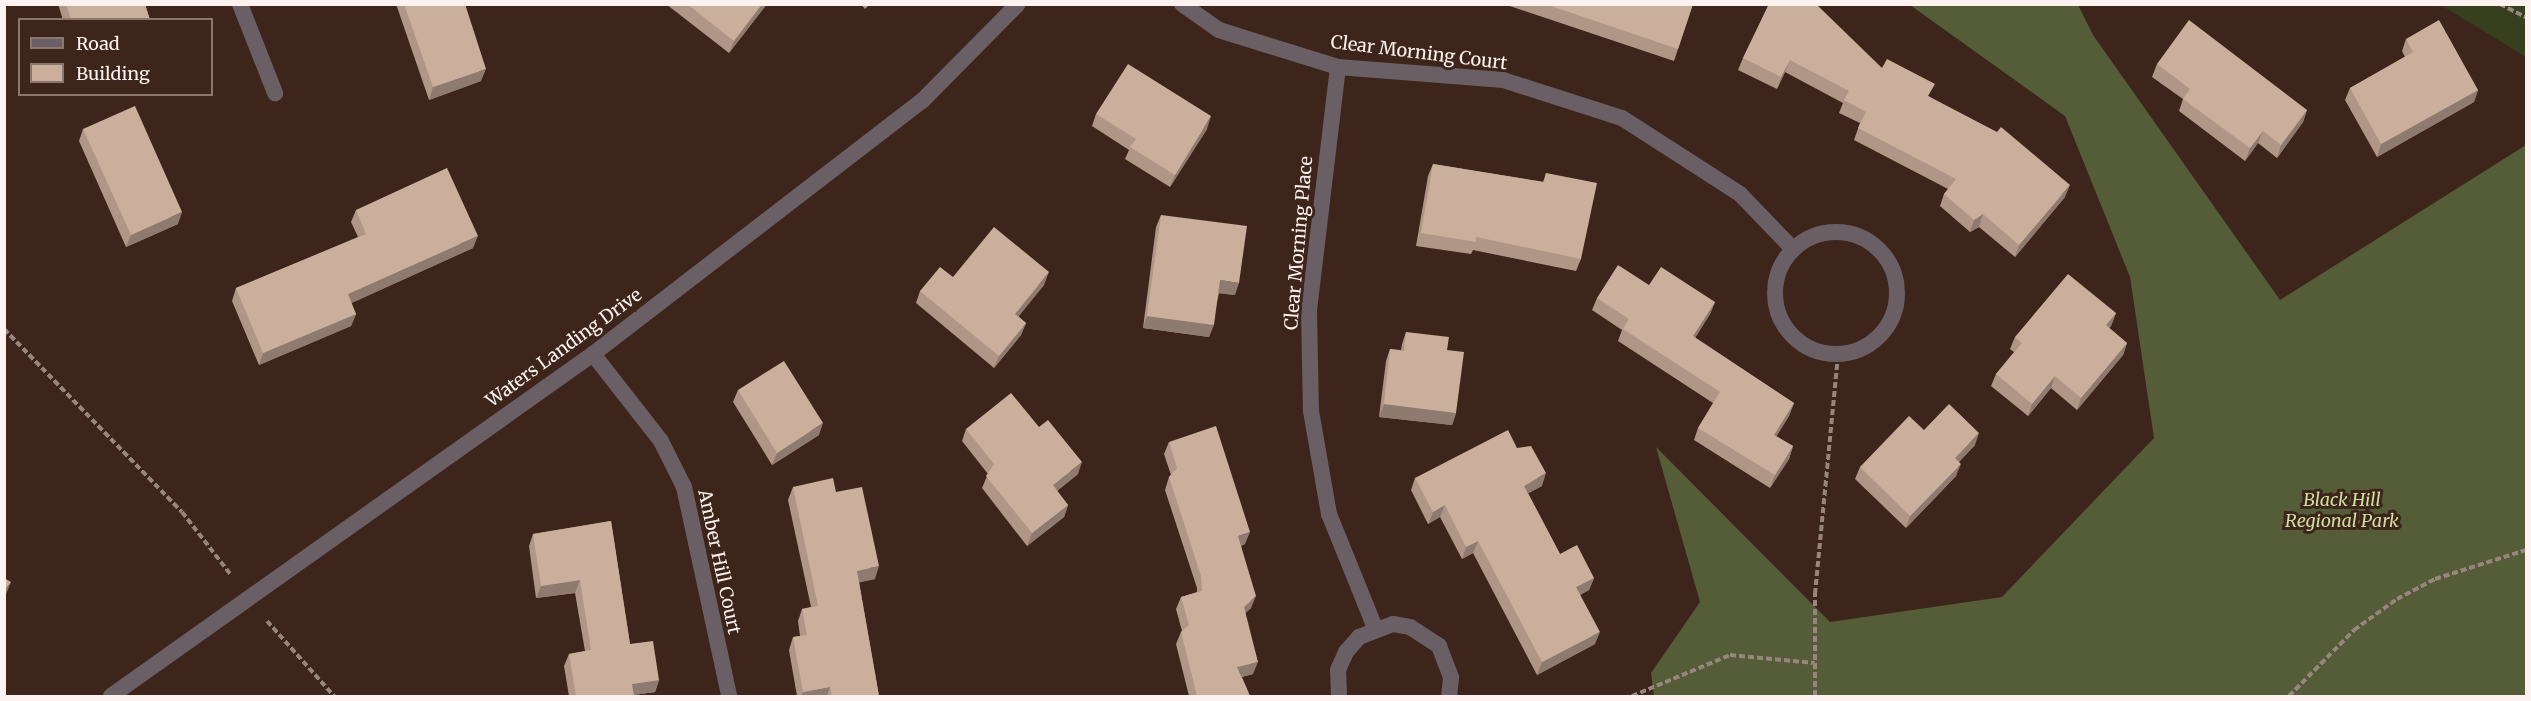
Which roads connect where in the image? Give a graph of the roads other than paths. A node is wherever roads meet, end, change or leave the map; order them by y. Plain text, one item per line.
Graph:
1 (240, 4) edge
2 (1018, 4) edge
3 (1182, 4) edge
4 (1338, 67) junction
5 (275, 93) dead end
6 (1793, 249) junction
7 (593, 354) junction
8 (1376, 628) junction
9 (111, 696) edge
10 (729, 696) edge
11 (1339, 696) edge
12 (1449, 696) edge

1 - 5 street
2 - 7 street, Waters Landing Drive
3 - 4 street, Clear Morning Court
4 - 6 street, Clear Morning Court
4 - 8 street, Clear Morning Place
6 - 6 street
7 - 9 street, Waters Landing Drive
7 - 10 street, Amber Hill Court
8 - 11 street
8 - 12 street

